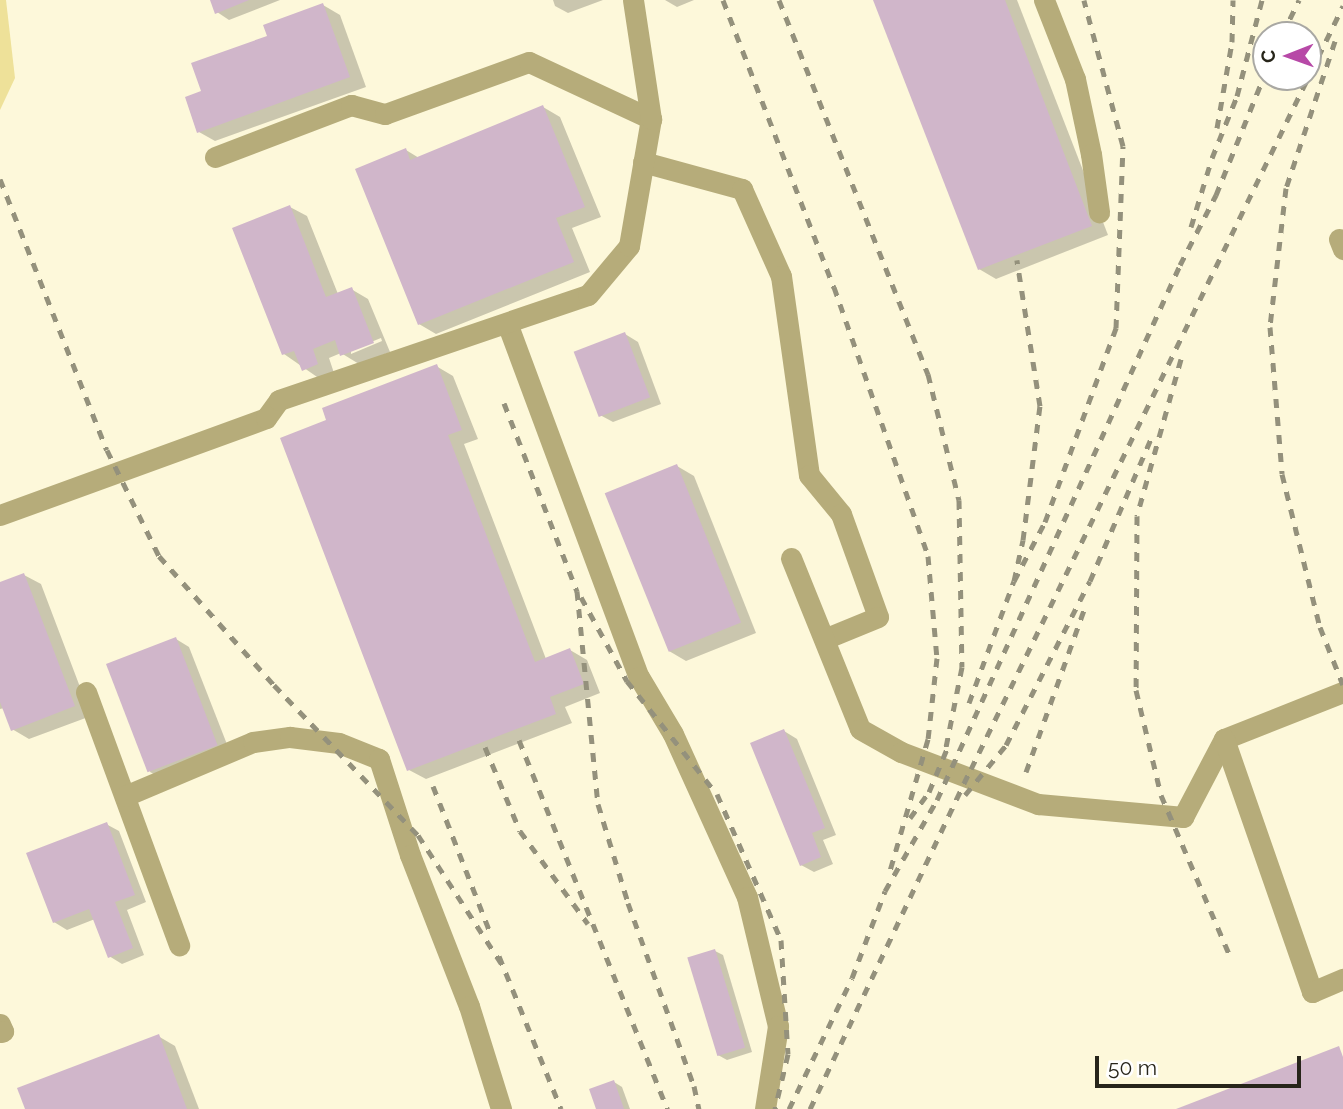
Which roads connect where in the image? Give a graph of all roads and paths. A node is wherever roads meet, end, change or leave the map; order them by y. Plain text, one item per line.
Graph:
1 (633, 0) edge
2 (1044, 0) edge
3 (651, 119) junction
4 (215, 157) dead end
5 (643, 162) junction
6 (1099, 212) dead end
7 (507, 323) junction
8 (0, 515) edge
9 (791, 558) dead end
10 (824, 639) junction
11 (86, 692) dead end
12 (1343, 692) edge
13 (1224, 739) junction
14 (125, 796) junction
15 (179, 945) dead end
16 (1343, 979) edge
17 (0, 1024) edge
18 (0, 1032) edge
19 (501, 1109) edge
20 (765, 1109) edge

1 - 3 lane
2 - 6 lane
3 - 4 lane
3 - 5 lane
5 - 7 lane
5 - 10 lane
7 - 8 lane
7 - 20 lane
9 - 10 lane
10 - 13 lane
11 - 14 lane
12 - 13 lane
13 - 16 lane
14 - 15 lane
14 - 19 lane
17 - 18 lane

